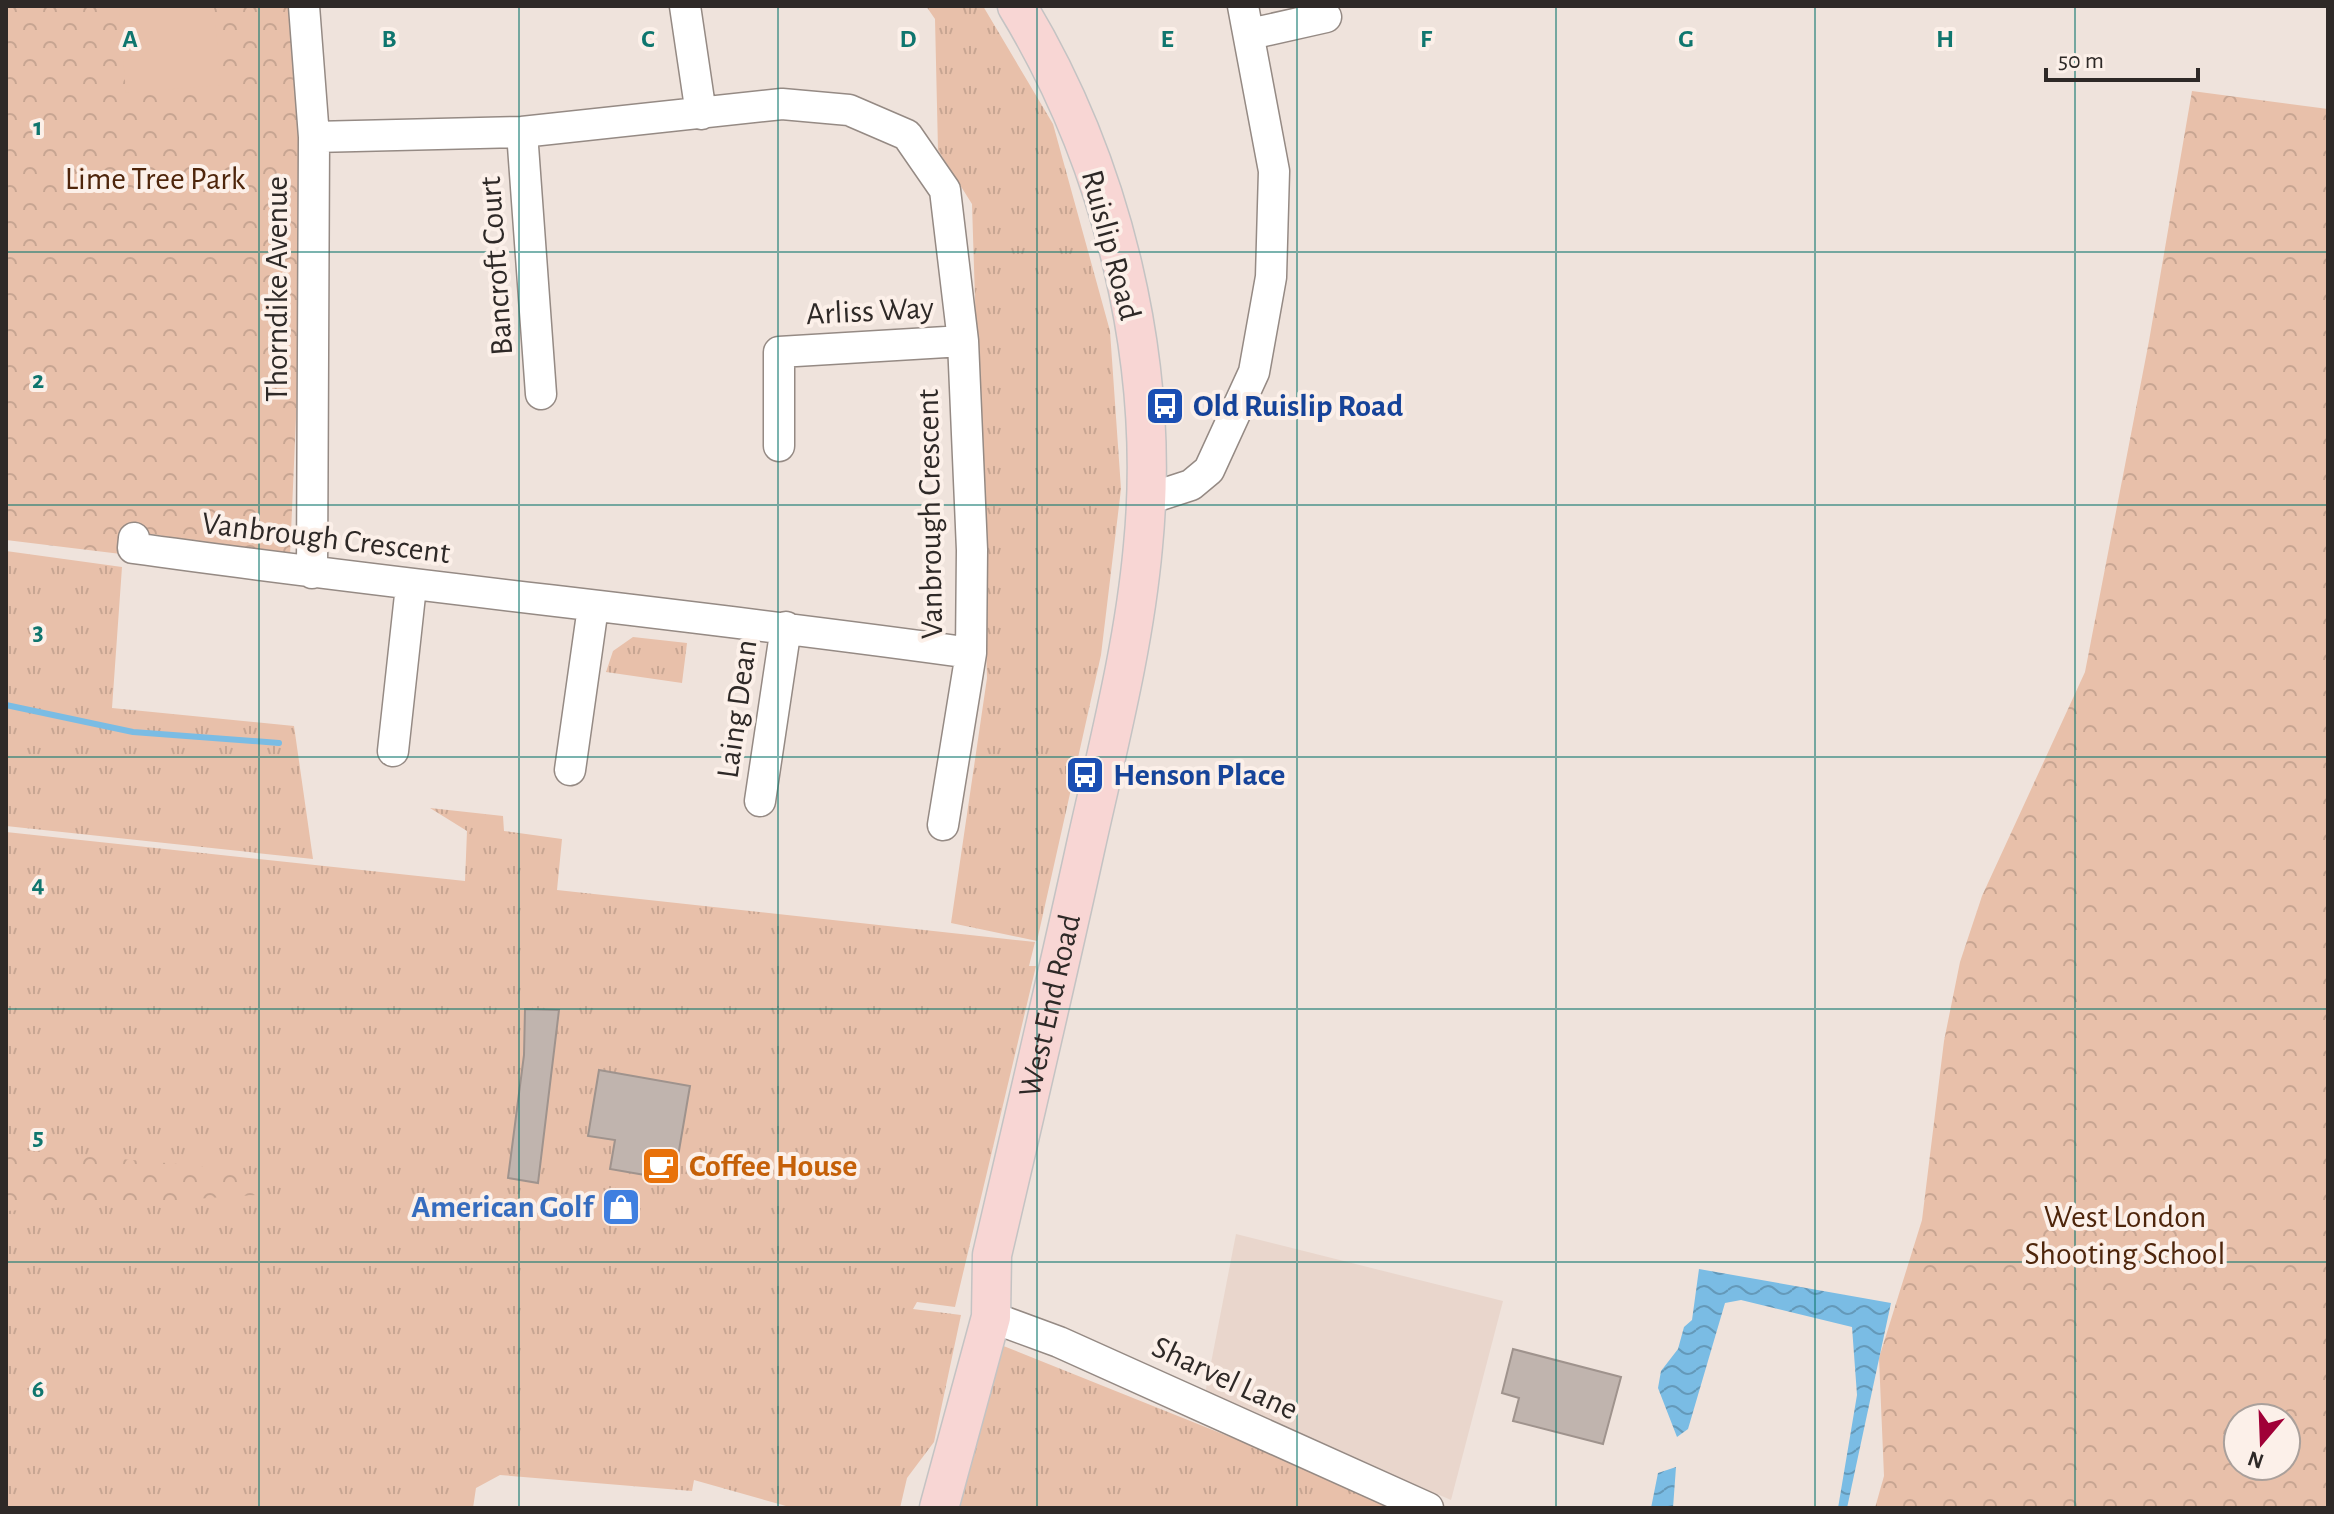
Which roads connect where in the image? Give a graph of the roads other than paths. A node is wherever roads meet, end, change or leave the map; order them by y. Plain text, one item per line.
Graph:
1 (304, 6) edge
2 (685, 6) edge
3 (1017, 6) edge
4 (1326, 17) dead end
5 (1247, 20) edge
6 (701, 114) junction
7 (522, 132) junction
8 (314, 137) junction
9 (963, 341) junction
10 (541, 394) dead end
11 (779, 446) dead end
12 (1145, 500) junction
13 (134, 538) dead end
14 (312, 573) junction
15 (411, 586) junction
16 (593, 607) junction
17 (786, 627) junction
18 (971, 653) junction
19 (393, 751) dead end
20 (570, 770) dead end
21 (760, 801) dead end
22 (943, 825) dead end
23 (991, 1317) junction
24 (939, 1508) edge
25 (1428, 1508) edge

1 - 8 street, Thorndike Avenue
2 - 6 street
3 - 12 main road, Ruislip Road
4 - 5 street
5 - 12 street
6 - 7 street, Vanbrough Crescent
6 - 9 street, Vanbrough Crescent
7 - 8 street, Vanbrough Crescent
7 - 10 street, Bancroft Court
8 - 14 street, Thorndike Avenue
9 - 11 street, Arliss Way
9 - 18 street, Vanbrough Crescent
12 - 23 main road, West End Road
13 - 14 street, Vanbrough Crescent
14 - 15 street, Vanbrough Crescent
15 - 16 street, Vanbrough Crescent
15 - 19 street
16 - 17 street, Vanbrough Crescent
16 - 20 street
17 - 18 street, Vanbrough Crescent
17 - 21 street, Laing Dean
18 - 22 street
23 - 24 main road, West End Road
23 - 25 street, Sharvel Lane

